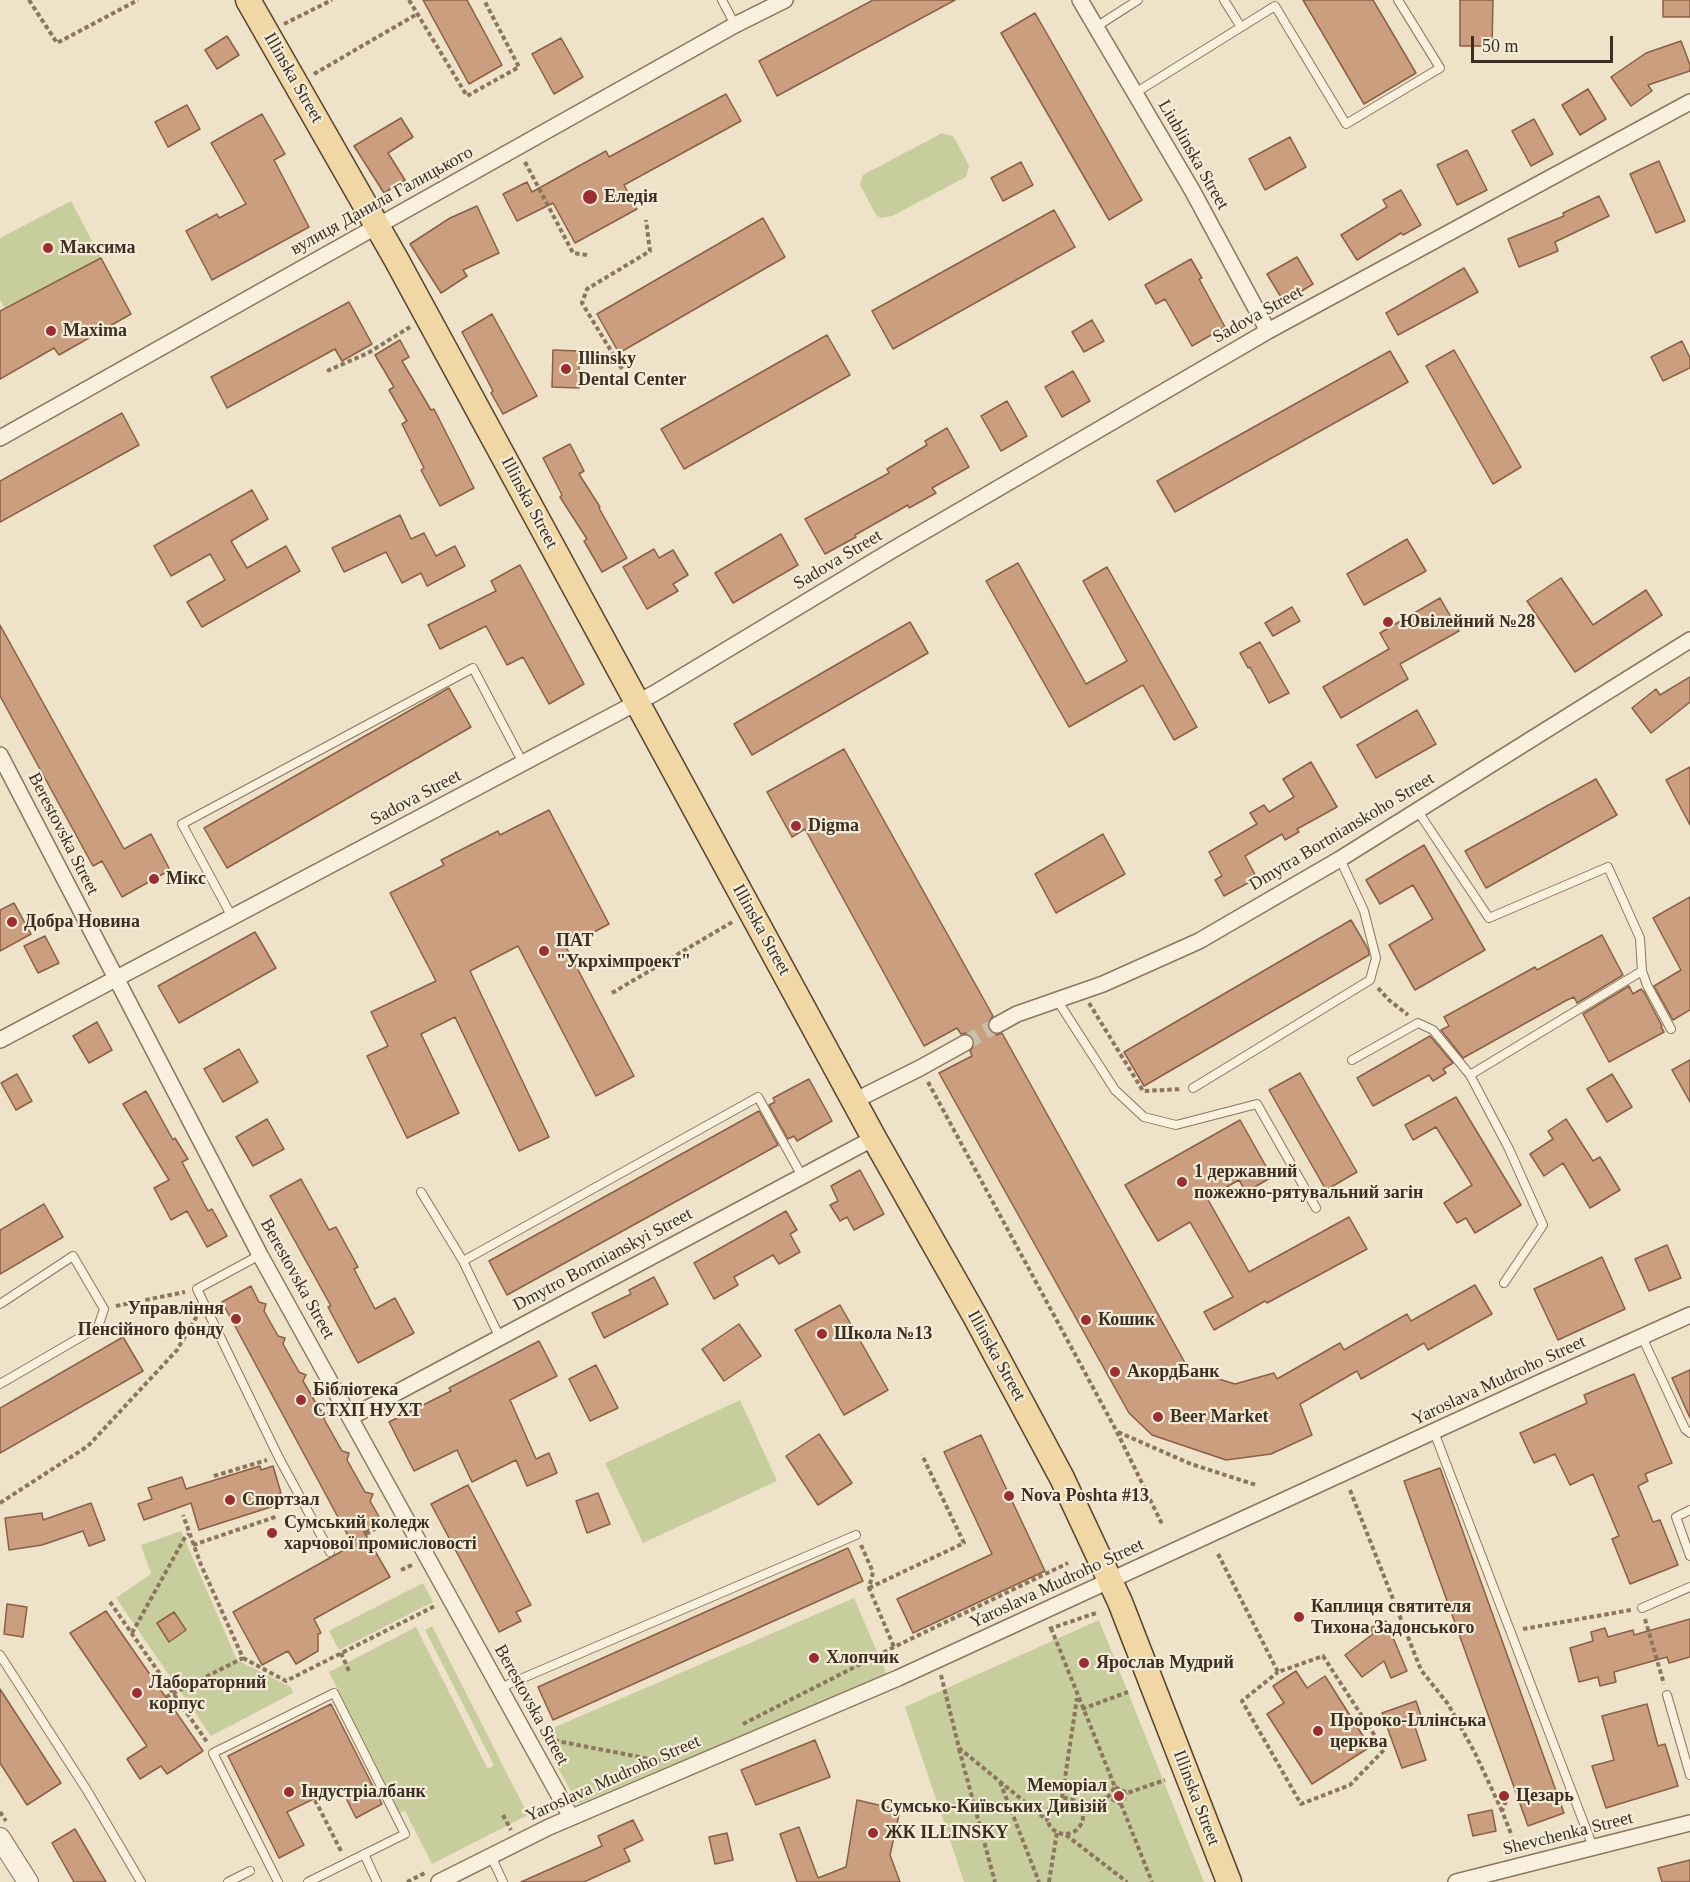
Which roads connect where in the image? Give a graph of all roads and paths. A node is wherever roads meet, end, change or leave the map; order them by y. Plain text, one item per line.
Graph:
1 (29, 0) edge
2 (138, 0) edge
3 (248, 0) edge
4 (332, 0) edge
5 (409, 0) edge
6 (483, 0) edge
7 (722, 0) edge
8 (785, 0) edge
9 (1080, 0) edge
10 (1138, 0) edge
11 (1224, 0) edge
12 (1398, 0) edge
13 (417, 14) junction
14 (735, 25) junction
15 (280, 27) dead end
16 (1096, 27) junction
17 (1241, 27) junction
18 (309, 77) dead end
19 (1135, 93) junction
20 (1690, 102) edge
21 (518, 147) junction
22 (646, 220) dead end
23 (377, 226) junction
24 (587, 255) dead end
25 (413, 325) dead end
26 (1268, 331) junction
27 (622, 369) dead end
28 (327, 371) dead end
29 (0, 438) edge
30 (1690, 640) edge
31 (637, 703) junction
32 (0, 755) edge
33 (523, 764) junction
34 (1417, 810) junction
35 (1340, 859) junction
36 (232, 917) junction
37 (735, 921) dead end
38 (1642, 971) junction
39 (116, 979) junction
40 (1370, 980) junction
41 (612, 993) dead end
42 (1057, 1000) junction
43 (1089, 1003) dead end
44 (1418, 1023) junction
45 (997, 1025) tunnel mouth
46 (1671, 1029) dead end
47 (0, 1040) edge
48 (965, 1043) tunnel mouth
49 (1352, 1060) dead end
50 (920, 1068) junction
51 (1470, 1075) junction
52 (1193, 1088) joint
53 (854, 1101) junction
54 (874, 1138) junction
55 (802, 1176) junction
56 (421, 1192) dead end
57 (1316, 1208) dead end
58 (260, 1255) junction
59 (463, 1261) junction
60 (1504, 1283) dead end
61 (197, 1289) junction
62 (0, 1304) edge
63 (205, 1304) junction
64 (104, 1309) junction
65 (1690, 1315) edge
66 (1642, 1337) junction
67 (500, 1338) junction
68 (0, 1384) edge
69 (351, 1418) junction
70 (1117, 1432) junction
71 (1434, 1432) junction
72 (1690, 1432) edge
73 (922, 1455) dead end
74 (279, 1458) junction
75 (214, 1476) dead end
76 (1256, 1485) dead end
77 (1350, 1490) dead end
78 (0, 1503) edge
79 (1690, 1510) edge
80 (183, 1515) dead end
81 (278, 1516) dead end
82 (393, 1520) dead end
83 (1163, 1527) dead end
84 (189, 1534) junction
85 (366, 1534) dead end
86 (856, 1535) joint
87 (356, 1539) dead end
88 (345, 1544) dead end
89 (193, 1545) junction
90 (330, 1552) dead end
91 (1218, 1554) dead end
92 (1690, 1556) edge
93 (416, 1562) dead end
94 (1068, 1563) dead end
95 (401, 1570) dead end
96 (1110, 1581) junction
97 (1690, 1587) edge
98 (869, 1588) junction
99 (110, 1602) dead end
100 (439, 1604) dead end
101 (1642, 1608) junction
102 (1051, 1628) dead end
103 (1511, 1632) junction
104 (132, 1633) junction
105 (894, 1647) junction
106 (341, 1653) junction
107 (0, 1656) edge
108 (243, 1659) junction
109 (350, 1671) dead end
110 (1278, 1672) junction
111 (940, 1674) dead end
112 (500, 1689) junction
113 (1128, 1692) dead end
114 (174, 1693) junction
115 (1667, 1695) joint
116 (166, 1698) dead end
117 (1077, 1698) junction
118 (1082, 1709) junction
119 (739, 1726) dead end
120 (537, 1737) dead end
121 (207, 1742) dead end
122 (958, 1748) junction
123 (656, 1767) dead end
124 (1690, 1775) edge
125 (1165, 1779) dead end
126 (1000, 1782) junction
127 (1115, 1787) junction
128 (1127, 1793) junction
129 (1509, 1794) dead end
130 (1108, 1797) junction
131 (1062, 1798) junction
132 (315, 1800) dead end
133 (1121, 1804) junction
134 (1081, 1806) junction
135 (1502, 1811) junction
136 (503, 1815) dead end
137 (571, 1817) junction
138 (1048, 1821) junction
139 (1690, 1823) edge
140 (511, 1831) dead end
141 (1057, 1832) junction
142 (1065, 1834) junction
143 (1512, 1836) dead end
144 (0, 1838) edge
145 (1593, 1847) junction
146 (364, 1854) junction
147 (491, 1856) junction
148 (347, 1863) junction
149 (250, 1871) dead end
150 (24, 1881) edge
151 (141, 1882) edge
152 (228, 1882) edge
153 (278, 1882) edge
154 (308, 1882) edge
155 (377, 1882) edge
156 (438, 1882) edge
157 (504, 1882) edge
158 (995, 1882) edge
159 (1039, 1882) edge
160 (1049, 1882) edge
161 (1127, 1882) edge
162 (1152, 1882) edge
163 (1228, 1882) edge
164 (1456, 1882) edge

1 - 2 path
3 - 23 main road, Illinska Street
4 - 15 path
5 - 13 path
6 - 13 path
7 - 14 lane
8 - 14 street, вулиця Данила Галицького
9 - 16 street, Liublinska Street
10 - 16 lane
11 - 17 lane
12 - 17 lane
13 - 18 path
14 - 21 street, вулиця Данила Галицького
16 - 19 street, Liublinska Street
17 - 19 lane
19 - 26 street, Liublinska Street
20 - 26 street, Sadova Street
21 - 23 street, вулиця Данила Галицького
21 - 24 path
22 - 27 path
23 - 29 street, вулиця Данила Галицького
23 - 31 main road, Illinska Street
25 - 28 path
26 - 31 street, Sadova Street
30 - 34 street, Dmytra Bortnianskoho Street
31 - 33 street, Sadova Street
31 - 53 main road, Illinska Street
32 - 39 street, Berestovska Street
33 - 36 street, Sadova Street
33 - 36 lane
34 - 35 street, Dmytra Bortnianskoho Street
34 - 38 lane
35 - 40 lane
35 - 42 street, Dmytra Bortnianskoho Street
36 - 39 street, Sadova Street
37 - 41 path
38 - 46 lane
38 - 51 lane
39 - 47 street, Sadova Street
39 - 58 street, Berestovska Street
40 - 44 path
40 - 52 lane
42 - 45 street, Dmytra Bortnianskoho Street
42 - 57 lane
43 - 52 path
44 - 49 lane
44 - 51 lane
48 - 50 street
50 - 53 street
50 - 70 path
51 - 60 lane
53 - 54 main road, Illinska Street
54 - 55 street, Dmytro Bortnianskyi Street
54 - 96 main road, Illinska Street
55 - 59 lane
55 - 67 street, Dmytro Bortnianskyi Street
56 - 59 lane
58 - 61 lane
58 - 69 street, Berestovska Street
59 - 67 lane
61 - 63 lane
61 - 64 path
62 - 64 lane
63 - 74 lane
63 - 78 path
64 - 68 lane
65 - 66 street, Yaroslava Mudroho Street
66 - 71 street, Yaroslava Mudroho Street
66 - 72 lane
67 - 69 street, Dmytro Bortnianskyi Street
69 - 112 street, Berestovska Street
70 - 76 path
70 - 83 path
71 - 96 street, Yaroslava Mudroho Street
71 - 103 lane
73 - 98 path
74 - 75 path
74 - 90 lane
77 - 135 path
79 - 92 lane
80 - 84 path
81 - 89 path
82 - 85 path
84 - 89 path
84 - 104 path
86 - 98 path
86 - 112 lane
87 - 88 path
89 - 108 path
91 - 110 path
93 - 95 path
94 - 105 path
96 - 137 street, Yaroslava Mudroho Street
96 - 163 main road, Illinska Street
97 - 101 lane
98 - 105 path
99 - 104 path
100 - 106 path
101 - 103 path
101 - 115 path
102 - 117 path
103 - 145 lane
104 - 114 path
105 - 119 path
106 - 108 path
106 - 109 path
107 - 151 lane
108 - 114 path
110 - 110 path
111 - 122 path
112 - 137 street, Berestovska Street
113 - 118 path
114 - 116 path
114 - 121 path
115 - 124 lane
117 - 118 path
117 - 131 path
118 - 127 path
120 - 123 path
122 - 126 path
122 - 158 path
125 - 128 path
126 - 138 path
126 - 159 path
127 - 128 path
127 - 130 path
128 - 133 path
129 - 135 path
130 - 133 path
130 - 134 path
131 - 134 path
131 - 138 path
132 - 148 path
133 - 162 path
134 - 142 path
135 - 143 path
136 - 140 path
137 - 147 street, Yaroslava Mudroho Street
138 - 141 path
139 - 145 street, Shevchenka Street
141 - 142 path
141 - 160 path
142 - 161 path
144 - 150 street
145 - 164 street, Shevchenka Street
146 - 148 lane
146 - 153 lane
146 - 155 lane
147 - 156 street, Yaroslava Mudroho Street
147 - 157 lane
148 - 154 lane
149 - 152 lane

